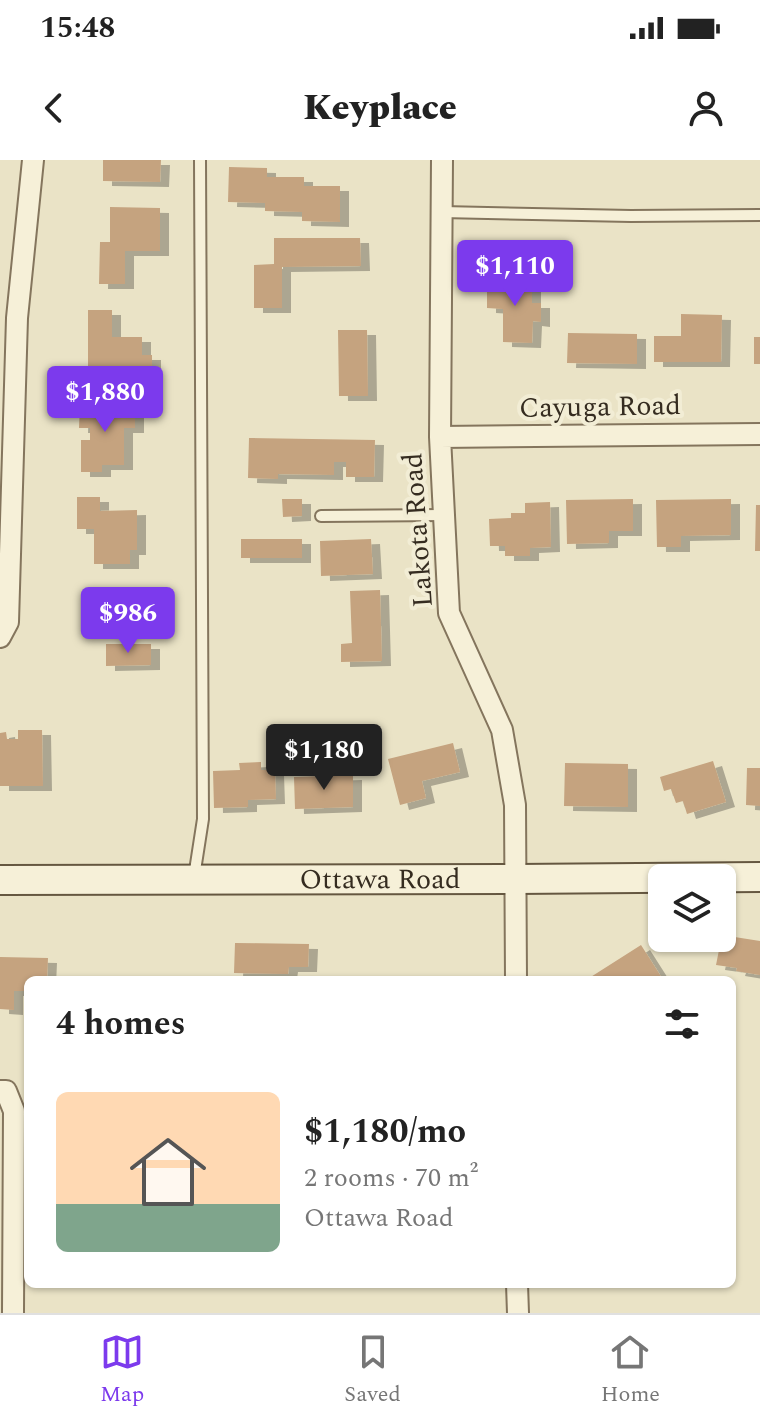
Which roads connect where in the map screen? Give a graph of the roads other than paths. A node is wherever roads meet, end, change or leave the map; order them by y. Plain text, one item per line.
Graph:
1 (33, 160) edge
2 (200, 160) edge
3 (442, 160) edge
4 (442, 212) junction
5 (760, 215) edge
6 (760, 434) edge
7 (440, 437) junction
8 (444, 515) junction
9 (321, 516) dead end
10 (0, 637) edge
11 (760, 877) edge
12 (193, 879) junction
13 (516, 879) junction
14 (0, 880) edge
15 (516, 976) edge
16 (3, 1091) edge
17 (517, 1288) edge
18 (13, 1313) edge
19 (518, 1313) edge

1 - 10 street
2 - 12 lane
3 - 4 street, Lakota Road
4 - 5 lane
4 - 7 street, Lakota Road
6 - 7 street, Cayuga Road
7 - 8 street, Lakota Road
8 - 9 lane
8 - 13 street, Lakota Road
11 - 13 street, Ottawa Road
12 - 13 street, Ottawa Road
12 - 14 street, Ottawa Road
13 - 15 street, Lakota Road
16 - 18 street
17 - 19 street

